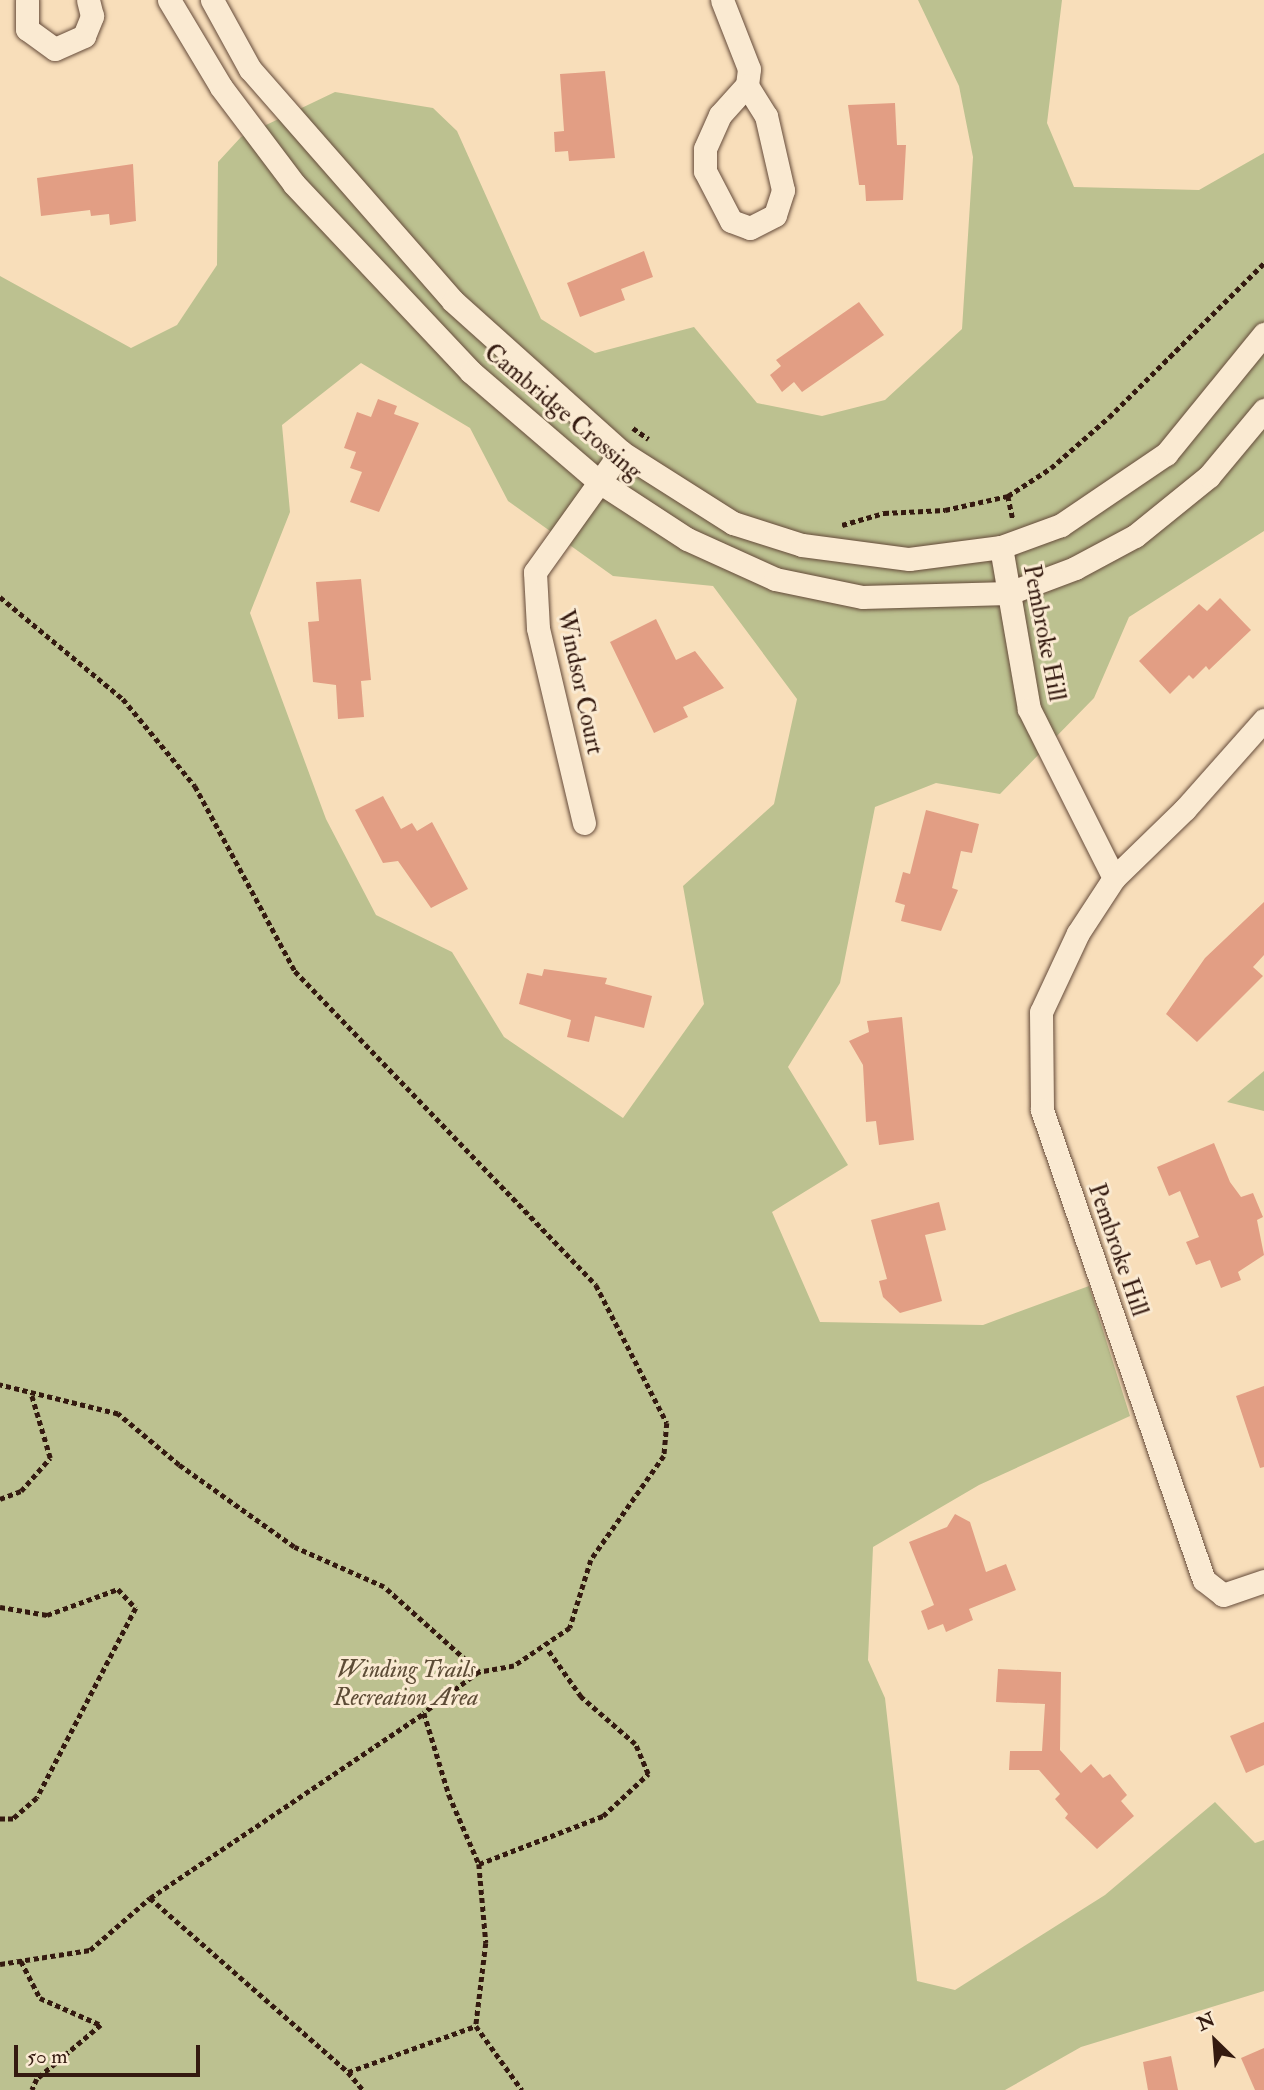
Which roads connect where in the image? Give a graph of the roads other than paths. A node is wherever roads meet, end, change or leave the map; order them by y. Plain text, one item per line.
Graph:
1 (27, 0) edge
2 (88, 0) edge
3 (169, 0) edge
4 (212, 0) edge
5 (722, 0) edge
6 (747, 86) junction
7 (1264, 334) edge
8 (1264, 410) edge
9 (621, 452) junction
10 (598, 481) junction
11 (1001, 547) junction
12 (1009, 593) junction
13 (1264, 720) edge
14 (584, 823) dead end
15 (1114, 878) junction
16 (1264, 1581) edge

1 - 2 street
3 - 10 street, Cambridge Crossing
4 - 9 street, Cambridge Crossing
5 - 6 street
6 - 6 street
7 - 11 street, Cambridge Crossing
8 - 12 street, Cambridge Crossing
9 - 10 street, Windsor Court
9 - 11 street, Cambridge Crossing
10 - 12 street, Cambridge Crossing
10 - 14 street, Windsor Court
11 - 12 street, Pembroke Hill
12 - 15 street, Pembroke Hill
13 - 15 street, Pembroke Hill
15 - 16 street, Pembroke Hill

